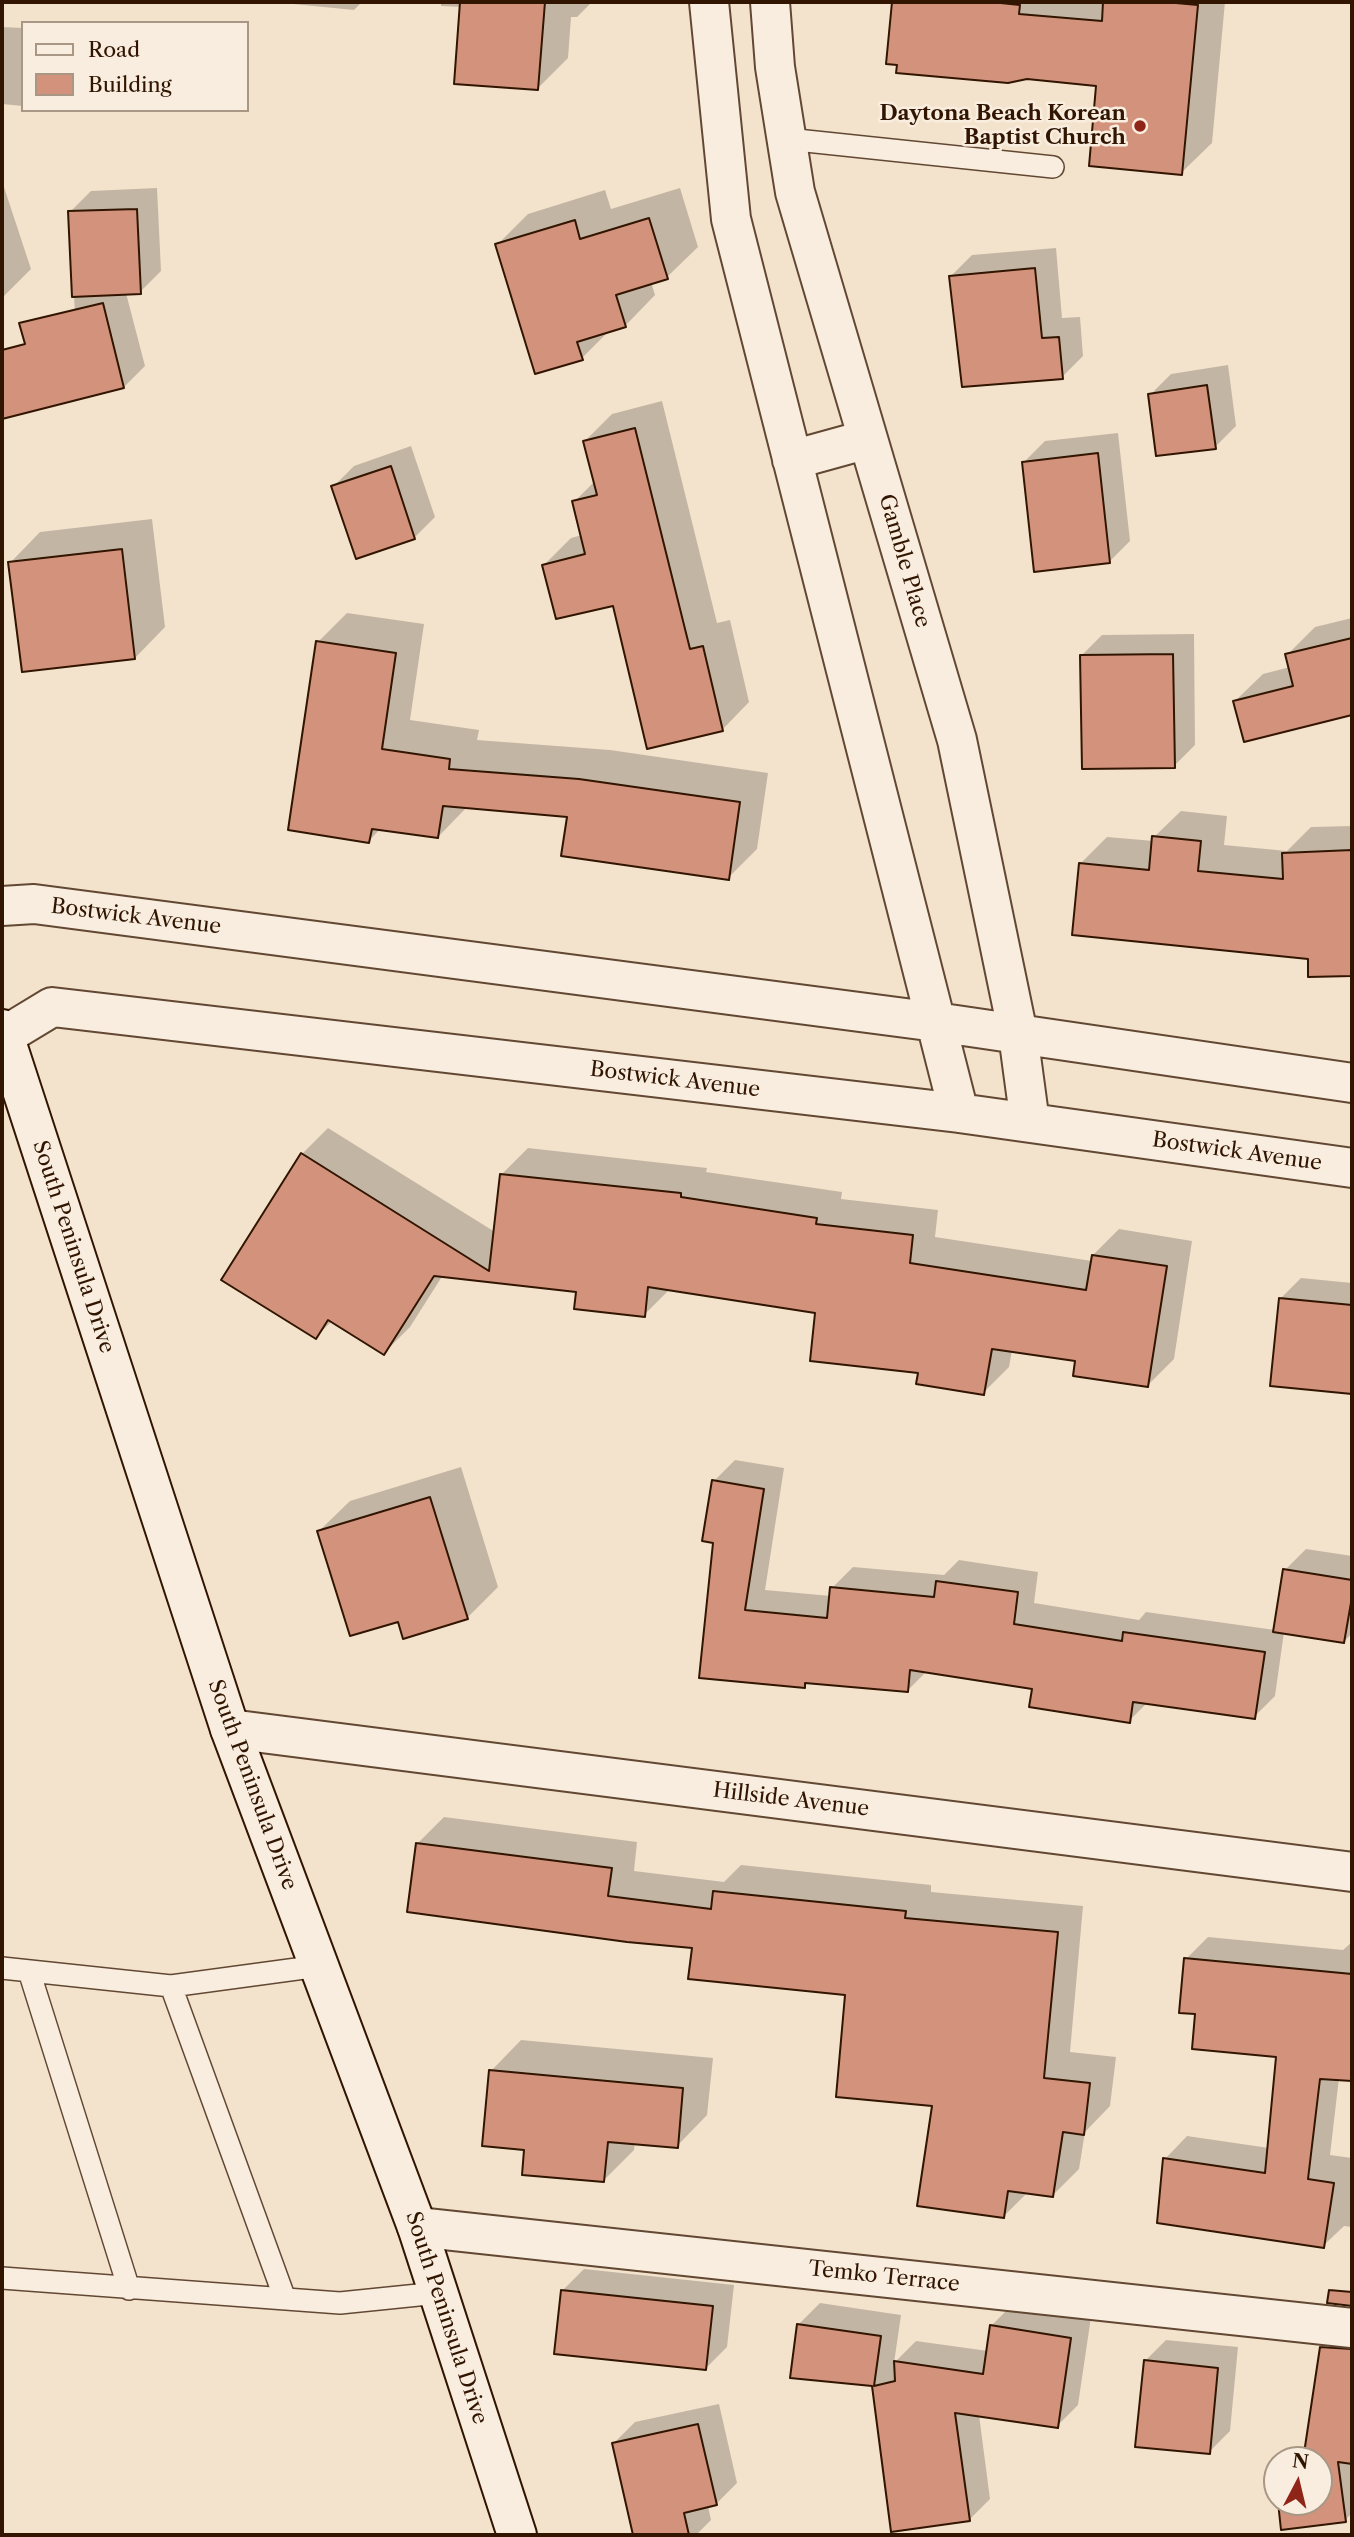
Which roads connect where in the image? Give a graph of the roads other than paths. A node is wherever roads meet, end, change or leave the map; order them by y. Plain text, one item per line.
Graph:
1 (709, 2) edge
2 (770, 2) edge
3 (787, 139) junction
4 (1053, 167) dead end
5 (868, 439) junction
6 (792, 460) junction
7 (2, 906) edge
8 (936, 1022) junction
9 (3, 1033) edge
10 (1018, 1034) junction
11 (1352, 1083) edge
12 (959, 1113) junction
13 (1030, 1123) junction
14 (1352, 1168) edge
15 (230, 1729) junction
16 (1352, 1872) edge
17 (319, 1966) junction
18 (2, 1968) edge
19 (29, 1971) junction
20 (171, 1986) junction
21 (417, 2227) junction
22 (2, 2278) edge
23 (129, 2289) junction
24 (438, 2293) junction
25 (285, 2300) junction
26 (1352, 2328) edge
27 (517, 2535) edge

1 - 6 street
2 - 3 street, Gamble Place
3 - 4 lane
3 - 5 street, Gamble Place
5 - 6 street
5 - 10 street, Gamble Place
6 - 8 street
7 - 8 street, Bostwick Avenue
8 - 10 street, Bostwick Avenue
8 - 12 street
9 - 12 street, Bostwick Avenue
9 - 15 street, South Peninsula Drive
10 - 11 street, Bostwick Avenue
10 - 13 street, Gamble Place
12 - 13 street, Bostwick Avenue
13 - 14 street, Bostwick Avenue
15 - 16 street, Hillside Avenue
15 - 17 street, South Peninsula Drive
17 - 20 lane
17 - 21 street, South Peninsula Drive
18 - 19 lane
19 - 20 lane
19 - 23 lane
20 - 25 lane
21 - 24 street, South Peninsula Drive
21 - 26 street, Temko Terrace
22 - 23 lane
23 - 25 lane
24 - 25 lane
24 - 27 street, South Peninsula Drive

